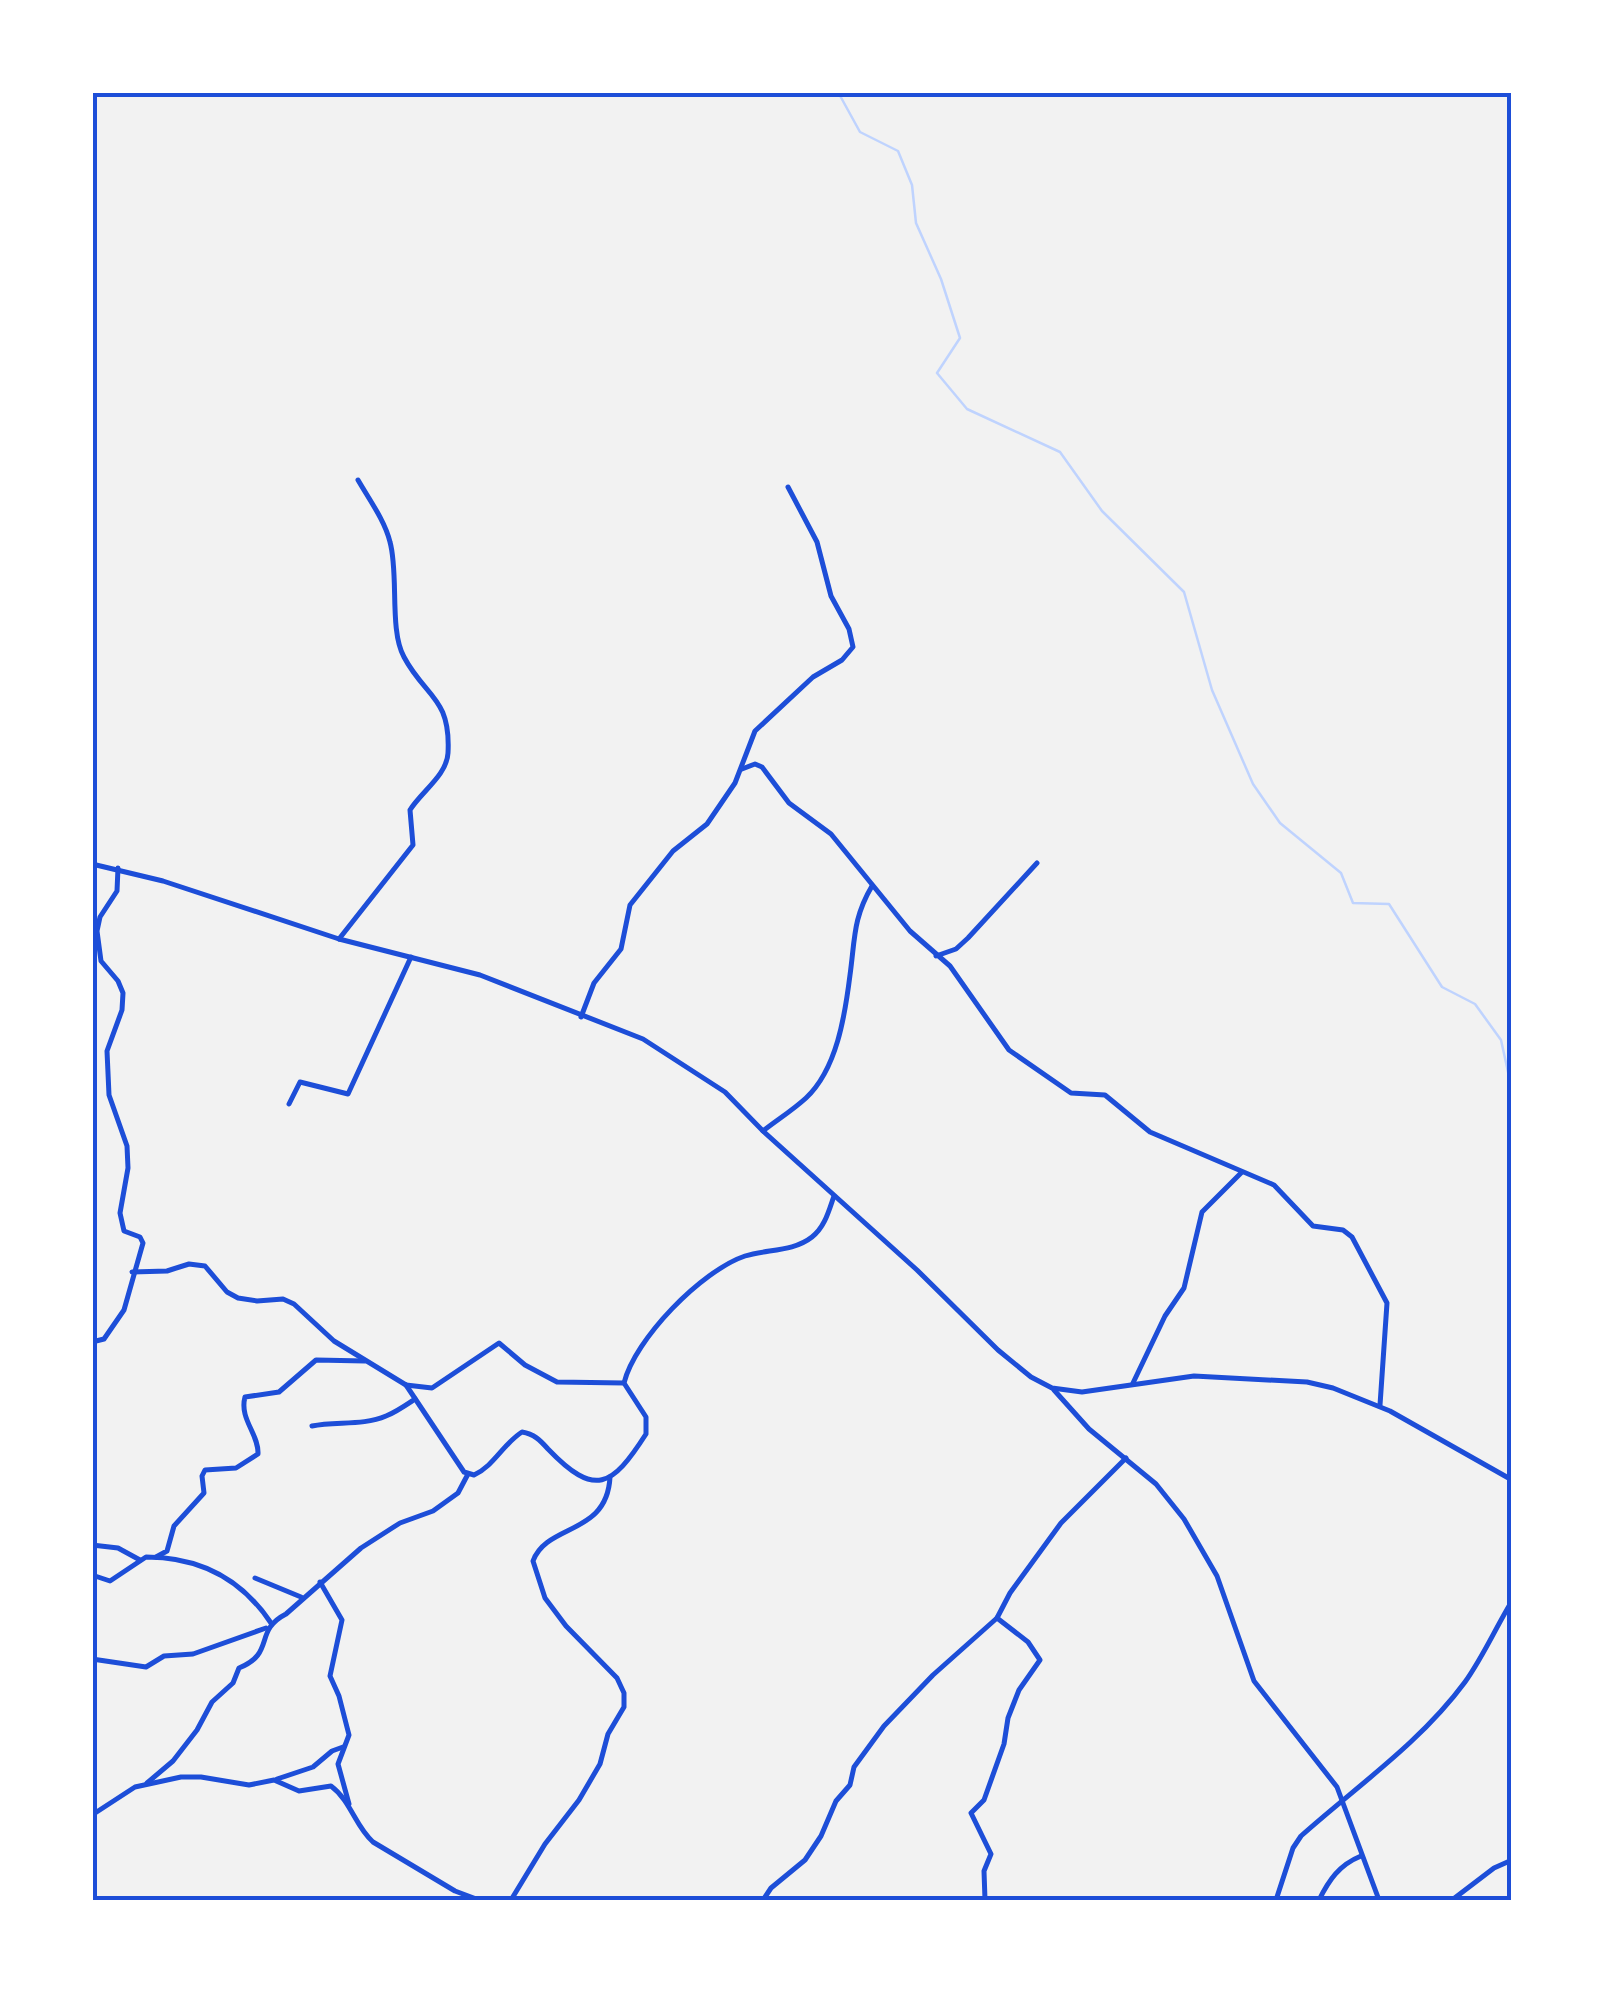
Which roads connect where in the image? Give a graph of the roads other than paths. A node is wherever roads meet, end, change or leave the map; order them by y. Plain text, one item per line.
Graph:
1 (358, 480) dead end
2 (788, 486) dead end
3 (742, 770) junction
4 (1037, 863) dead end
5 (92, 864) edge
6 (118, 868) junction
7 (872, 886) junction
8 (339, 939) junction
9 (936, 956) junction
10 (411, 957) junction
11 (581, 1017) junction
12 (289, 1104) dead end
13 (763, 1131) junction
14 (1242, 1172) junction
15 (834, 1196) junction
16 (132, 1272) junction
17 (92, 1342) edge
18 (365, 1360) junction
19 (1133, 1383) junction
20 (624, 1384) junction
21 (406, 1385) junction
22 (1052, 1388) junction
23 (415, 1399) junction
24 (1380, 1406) junction
25 (312, 1426) dead end
26 (1126, 1458) junction
27 (468, 1474) junction
28 (610, 1477) junction
29 (1512, 1480) edge
30 (92, 1545) edge
31 (156, 1557) junction
32 (140, 1560) junction
33 (92, 1575) edge
34 (255, 1578) dead end
35 (320, 1582) junction
36 (301, 1598) junction
37 (1512, 1601) edge
38 (997, 1618) junction
39 (269, 1625) junction
40 (92, 1659) edge
41 (344, 1747) junction
42 (274, 1780) junction
43 (147, 1783) junction
44 (1344, 1802) junction
45 (350, 1807) junction
46 (92, 1815) edge
47 (1361, 1856) junction
48 (1512, 1860) edge
49 (479, 1900) edge
50 (511, 1900) edge
51 (763, 1900) edge
52 (984, 1900) edge
53 (1276, 1900) edge
54 (1318, 1900) edge
55 (1379, 1900) edge
56 (1452, 1900) edge

1 - 8 street
2 - 3 street
3 - 7 street
3 - 11 street
4 - 9 street
5 - 6 street
6 - 8 street
6 - 16 street
7 - 9 street
7 - 13 street
8 - 10 street
9 - 14 street
10 - 11 street
10 - 12 street
11 - 13 street
13 - 15 street
14 - 19 street
14 - 24 street
15 - 20 street
15 - 22 street
16 - 17 street
16 - 18 street
18 - 21 street
18 - 31 street
19 - 22 street
19 - 24 street
20 - 21 street
20 - 28 street
21 - 23 street
22 - 26 street
23 - 25 street
23 - 27 street
24 - 29 street
26 - 38 street
26 - 44 street
27 - 28 street
27 - 35 street
28 - 50 street
30 - 32 street
31 - 32 street
31 - 39 street
32 - 33 street
34 - 36 street
35 - 36 street
35 - 41 street
36 - 39 street
37 - 44 street
38 - 51 street
38 - 52 street
39 - 40 street
39 - 43 street
41 - 42 street
41 - 45 street
42 - 43 street
42 - 45 street
43 - 46 street
44 - 47 street
44 - 53 street
45 - 49 street
47 - 54 street
47 - 55 street
48 - 56 street

